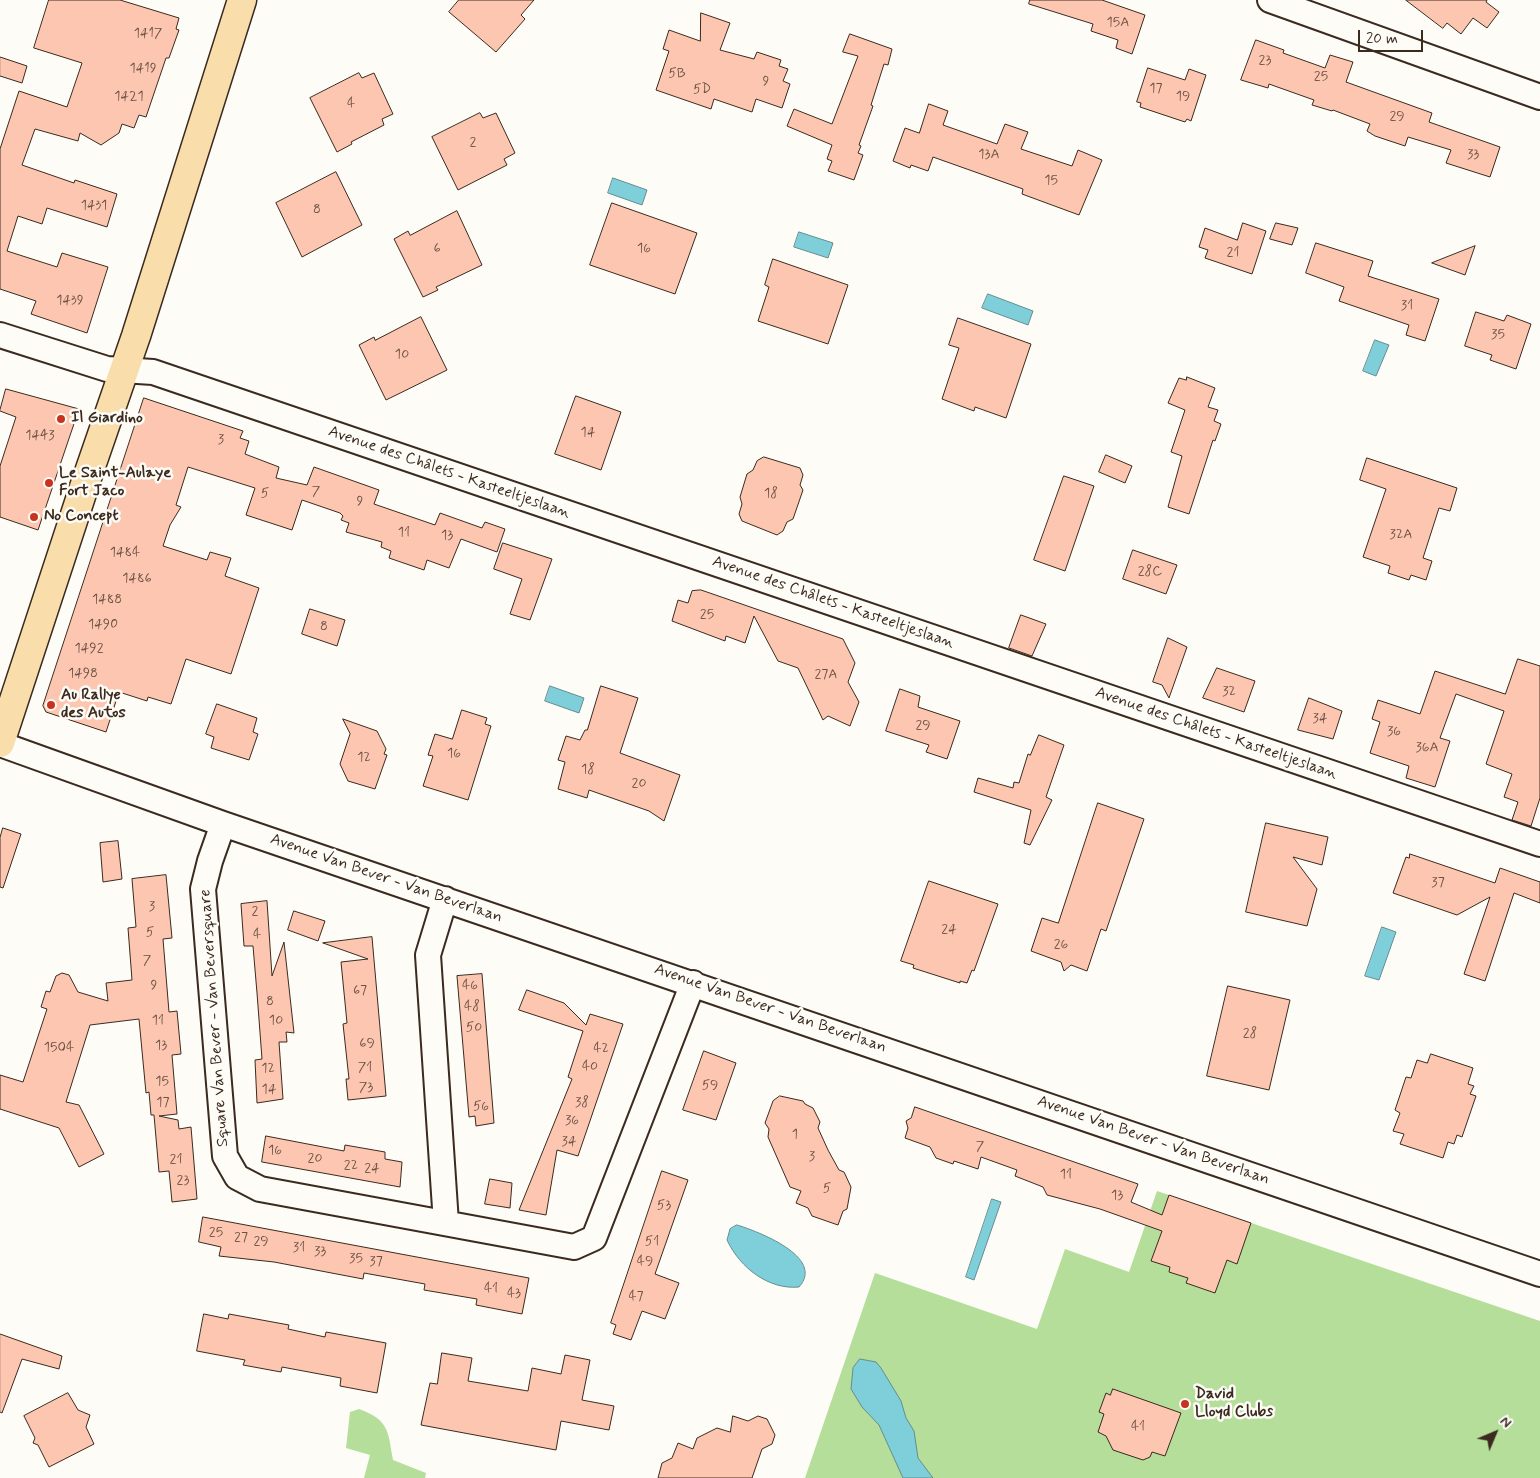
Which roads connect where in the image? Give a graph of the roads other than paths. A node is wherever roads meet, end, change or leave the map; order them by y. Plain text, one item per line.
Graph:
1 (242, 0) edge
2 (1270, 0) edge
3 (1540, 97) edge
4 (0, 335) edge
5 (124, 370) junction
6 (0, 744) edge
7 (224, 824) junction
8 (1540, 844) edge
9 (444, 899) junction
10 (693, 982) junction
11 (446, 1223) junction
12 (1540, 1274) edge

1 - 5 main road
2 - 3 street
4 - 5 street, Avenue des Châlets - Kasteeltjeslaan
5 - 6 main road
5 - 8 street, Avenue des Châlets - Kasteeltjeslaan
6 - 7 street, Avenue Van Bever - Van Beverlaan
7 - 9 street, Avenue Van Bever - Van Beverlaan
7 - 11 street, Square Van Bever - Van Beversquare
9 - 10 street, Avenue Van Bever - Van Beverlaan
9 - 11 street
10 - 11 street, Square Van Bever - Van Beversquare
10 - 12 street, Avenue Van Bever - Van Beverlaan

